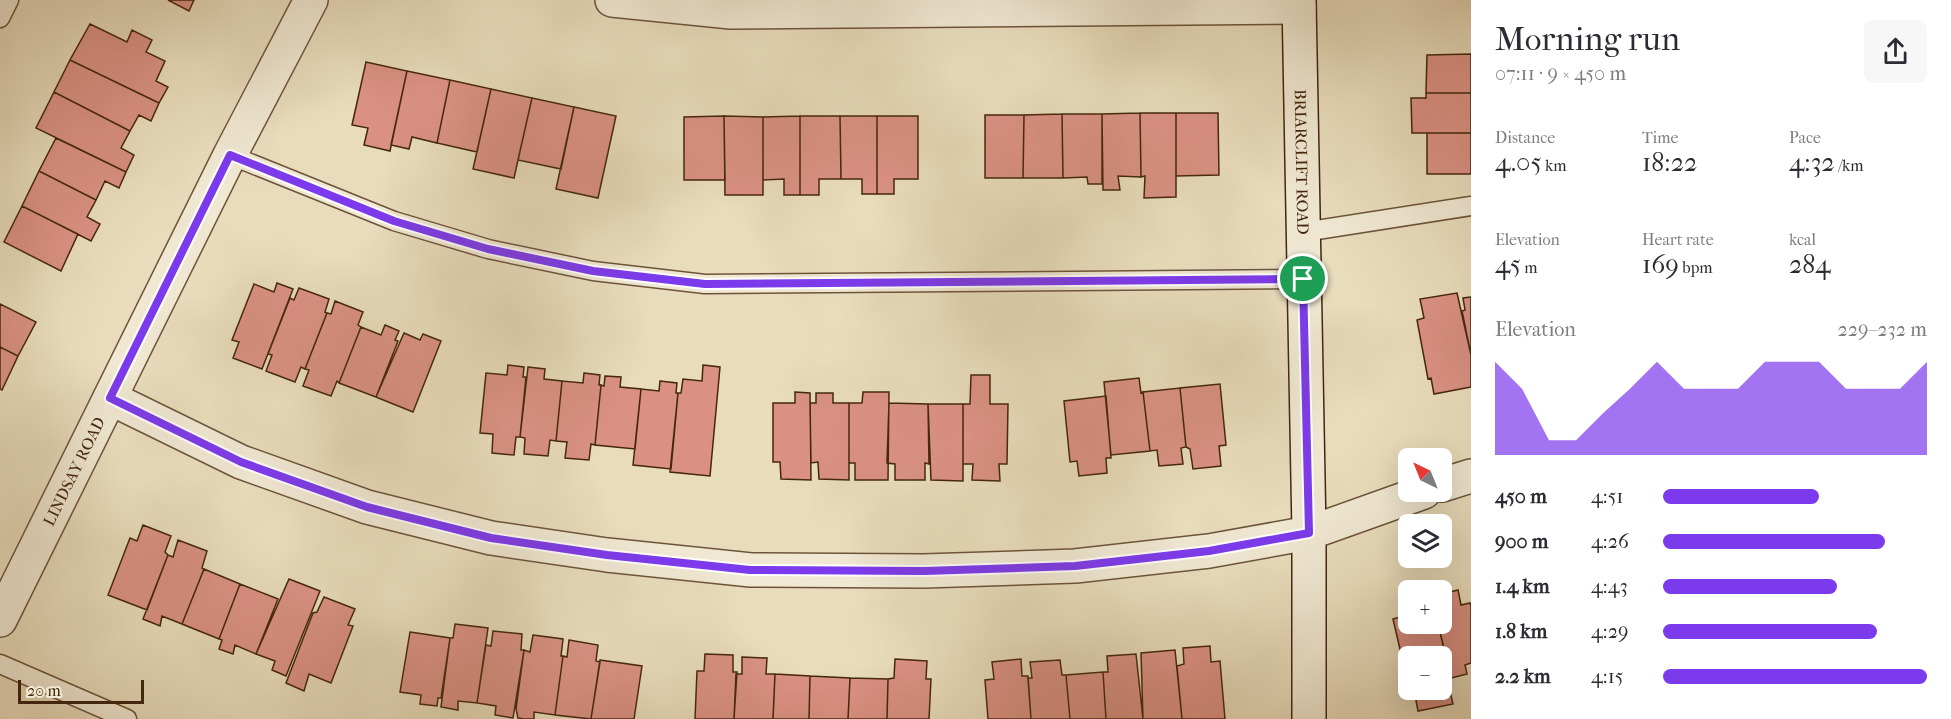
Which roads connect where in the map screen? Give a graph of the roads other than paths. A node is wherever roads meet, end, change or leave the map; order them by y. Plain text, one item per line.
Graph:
1 (9, 0) edge
2 (310, 0) edge
3 (612, 0) edge
4 (1299, 3) edge
5 (0, 18) edge
6 (230, 155) junction
7 (1471, 206) edge
8 (1304, 232) junction
9 (1303, 279) junction
10 (110, 398) junction
11 (1471, 476) edge
12 (1452, 482) edge
13 (1398, 501) edge
14 (1309, 533) junction
15 (0, 620) edge
16 (0, 664) edge
17 (127, 719) edge
18 (1309, 719) edge

1 - 5 lane
2 - 6 street, LINDSAY ROAD
3 - 4 street
4 - 8 street, BRIARCLIFT ROAD
6 - 9 lane
6 - 10 street, LINDSAY ROAD
7 - 8 lane
8 - 9 street, BRIARCLIFT ROAD
9 - 14 street, BRIARCLIFT ROAD
10 - 14 street
10 - 15 street, LINDSAY ROAD
11 - 12 street
13 - 14 street
14 - 18 street, BRIARCLIFT ROAD
16 - 17 lane

